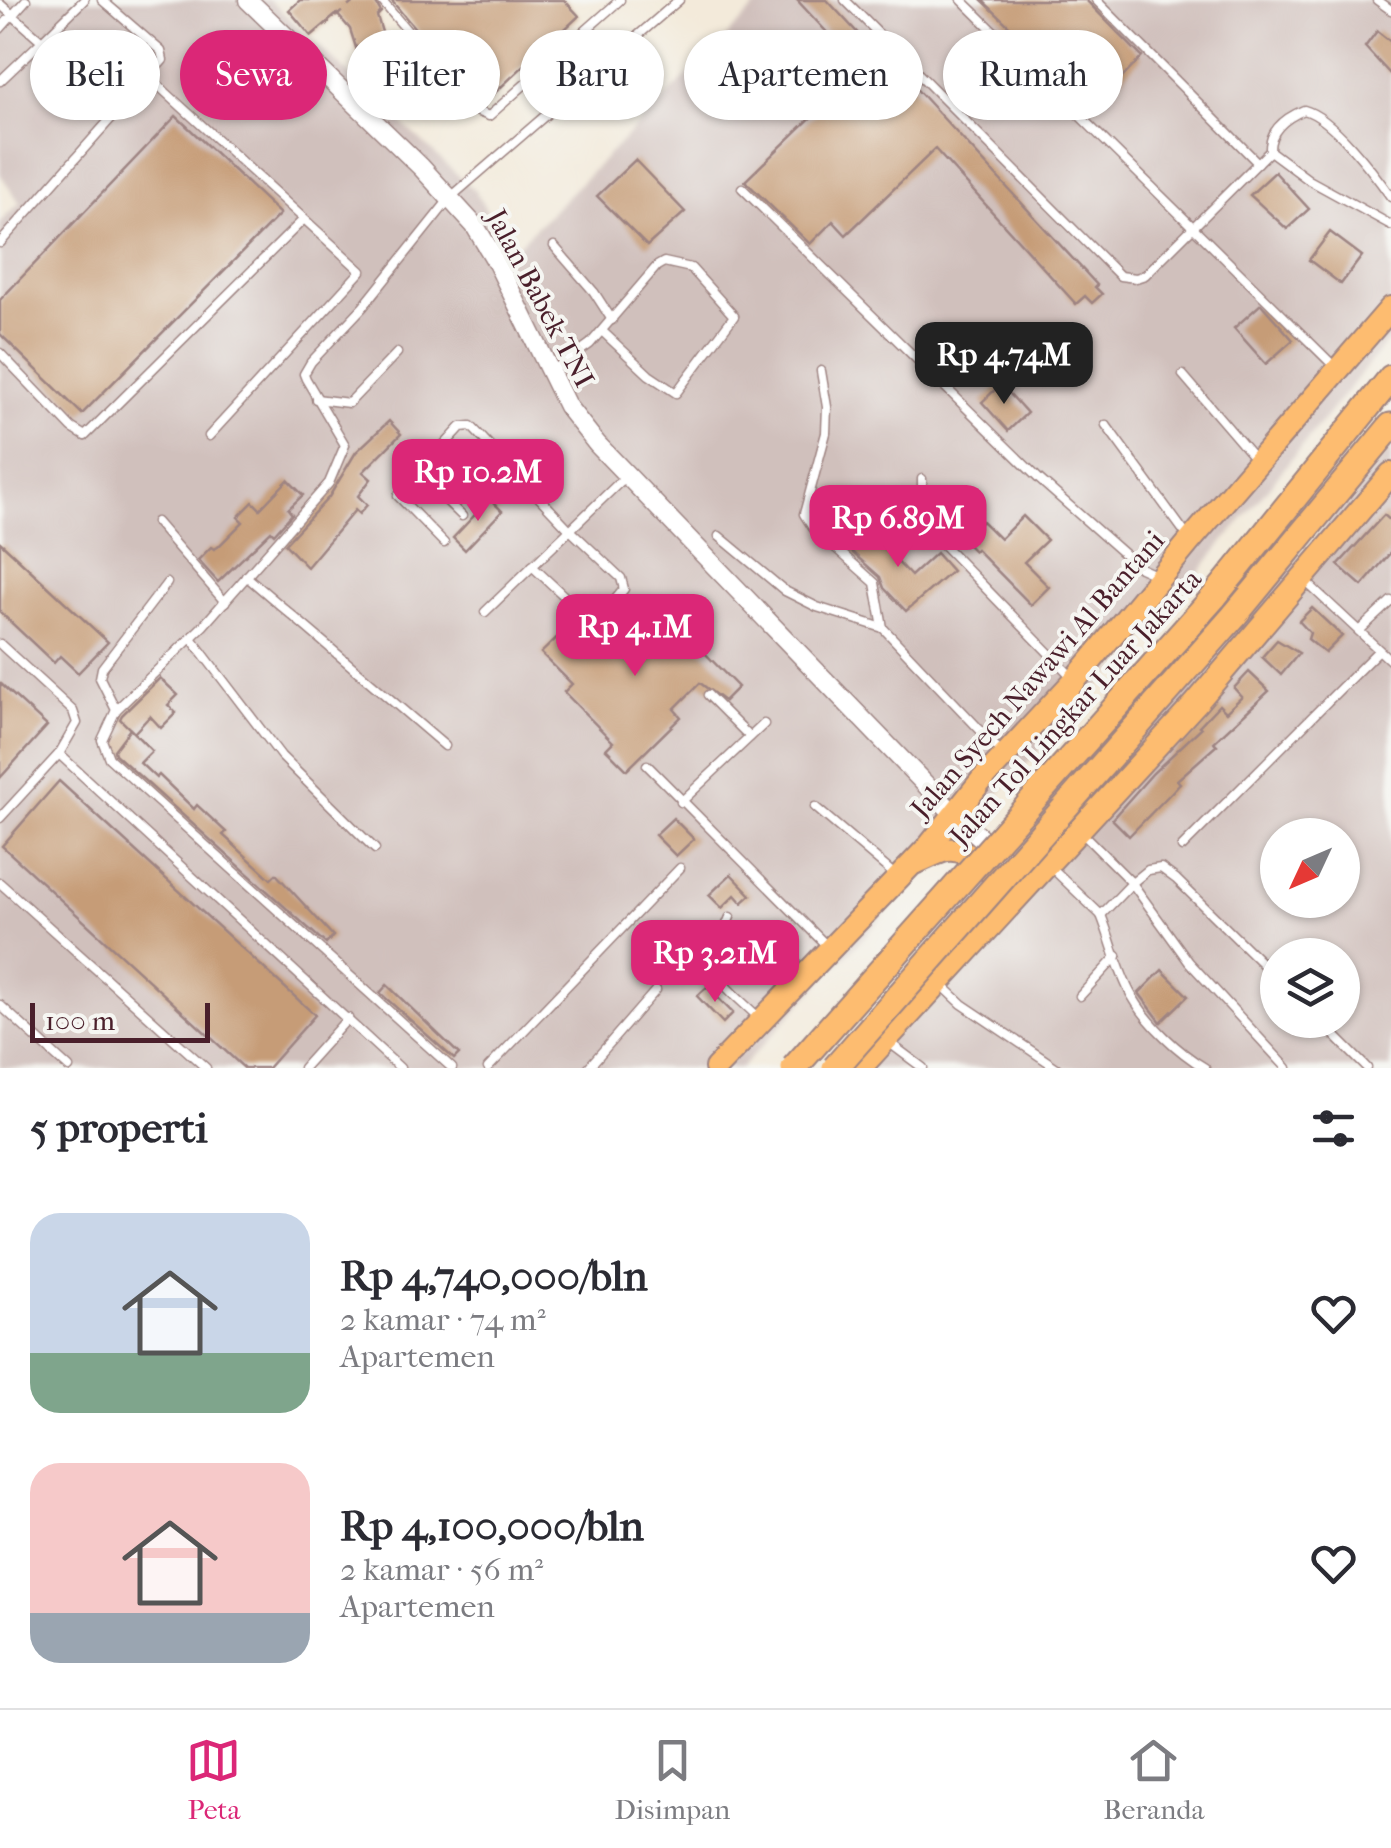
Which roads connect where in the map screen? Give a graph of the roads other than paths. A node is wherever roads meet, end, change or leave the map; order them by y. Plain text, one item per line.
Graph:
1 (26, 0) edge
2 (84, 0) edge
3 (102, 0) edge
4 (248, 0) edge
5 (381, 0) edge
6 (620, 0) edge
7 (679, 0) edge
8 (845, 0) edge
9 (962, 0) edge
10 (1096, 0) edge
11 (1377, 0) edge
12 (0, 4) edge
13 (1391, 10) edge
14 (12, 15) junction
15 (0, 29) edge
16 (53, 30) edge
17 (136, 30) edge
18 (30, 31) edge
19 (30, 52) edge
20 (0, 81) edge
21 (160, 87) edge
22 (110, 120) edge
23 (1270, 152) junction
24 (1258, 163) junction
25 (742, 188) dead end
26 (1391, 196) edge
27 (450, 197) junction
28 (304, 220) junction
29 (1391, 225) edge
30 (1195, 229) junction
31 (0, 243) edge
32 (554, 246) dead end
33 (1391, 308) edge
34 (612, 320) junction
35 (602, 331) junction
36 (0, 352) edge
37 (397, 353) dead end
38 (821, 370) dead end
39 (1340, 372) junction
40 (550, 373) junction
41 (1182, 376) dead end
42 (1391, 378) edge
43 (316, 398) junction
44 (1106, 425) dead end
45 (1391, 426) edge
46 (208, 436) dead end
47 (463, 454) dead end
48 (506, 463) junction
49 (1260, 463) junction
50 (418, 474) junction
51 (626, 475) junction
52 (1390, 478) edge
53 (922, 479) dead end
54 (462, 516) dead end
55 (156, 522) dead end
56 (568, 529) junction
57 (718, 536) dead end
58 (1190, 541) junction
59 (444, 543) dead end
60 (532, 566) junction
61 (246, 576) junction
62 (1162, 578) junction
63 (1302, 578) junction
64 (167, 583) dead end
65 (1391, 600) edge
66 (225, 602) junction
67 (486, 612) dead end
68 (883, 628) junction
69 (1359, 631) junction
70 (191, 638) junction
71 (0, 644) edge
72 (1380, 650) junction
73 (1391, 662) edge
74 (1075, 680) junction
75 (708, 695) dead end
76 (116, 710) junction
77 (764, 724) dead end
78 (750, 737) junction
79 (445, 746) dead end
80 (59, 754) junction
81 (1006, 756) junction
82 (647, 765) dead end
83 (681, 802) junction
84 (815, 807) dead end
85 (954, 813) junction
86 (0, 818) edge
87 (1080, 830) junction
88 (1182, 847) dead end
89 (375, 849) dead end
90 (1048, 865) junction
91 (680, 868) dead end
92 (904, 872) junction
93 (0, 883) edge
94 (1032, 883) junction
95 (1132, 883) junction
96 (1101, 916) junction
97 (730, 918) dead end
98 (984, 932) junction
99 (828, 948) junction
100 (1117, 956) junction
101 (1260, 961) edge
102 (939, 983) junction
103 (656, 990) dead end
104 (1080, 996) dead end
105 (0, 1005) edge
106 (348, 1018) junction
107 (761, 1020) junction
108 (1337, 1038) edge
109 (885, 1039) junction
110 (70, 1068) edge
111 (206, 1068) edge
112 (304, 1068) edge
113 (400, 1068) edge
114 (452, 1068) edge
115 (488, 1068) edge
116 (588, 1068) edge
117 (716, 1068) edge
118 (794, 1068) edge
119 (835, 1068) edge
120 (860, 1068) edge
121 (923, 1068) edge
122 (1057, 1068) edge
123 (1204, 1068) edge
124 (1287, 1068) edge
125 (1367, 1068) edge

1 - 14 lane
2 - 16 lane
3 - 17 lane
4 - 27 street, Jalan Babek TNI
5 - 6 lane
7 - 27 lane
8 - 30 lane
9 - 30 lane
10 - 24 lane
11 - 13 lane
12 - 14 lane
14 - 15 lane
14 - 18 lane
19 - 20 lane
21 - 28 lane
22 - 31 lane
23 - 24 lane
23 - 26 lane
23 - 29 lane
24 - 30 lane
25 - 62 lane
27 - 40 street, Jalan Babek TNI
27 - 43 lane
28 - 36 lane
28 - 46 lane
30 - 39 lane
32 - 34 lane
33 - 39 highway, Jalan Syech Nawawi Al Bantani
34 - 35 lane
34 - 35 lane
35 - 40 lane
37 - 43 lane
38 - 68 lane
39 - 49 highway, Jalan Syech Nawawi Al Bantani
40 - 51 street, Jalan Babek TNI
41 - 49 lane
42 - 118 highway, Jalan Tol Lingkar Luar Jakarta, bridge
43 - 61 lane
44 - 58 lane
45 - 119 highway, Jalan Tol Lingkar Luar Jakarta, bridge
47 - 48 lane
48 - 50 lane
48 - 56 lane
49 - 58 highway, Jalan Syech Nawawi Al Bantani
50 - 54 lane
50 - 59 lane
51 - 56 lane
51 - 85 street, Jalan Babek TNI
52 - 63 highway
53 - 74 lane
55 - 66 lane
56 - 60 lane
56 - 60 lane
57 - 68 lane
58 - 62 highway, Jalan Syech Nawawi Al Bantani
60 - 67 lane
61 - 66 lane
61 - 79 lane
62 - 74 highway, Jalan Syech Nawawi Al Bantani
63 - 69 lane
63 - 87 highway
64 - 76 lane
65 - 69 lane
66 - 70 lane
68 - 81 lane
69 - 72 lane
70 - 76 lane
70 - 89 lane
71 - 80 lane
72 - 73 lane
72 - 88 lane
74 - 81 highway, Jalan Syech Nawawi Al Bantani
75 - 78 lane
76 - 114 lane
77 - 78 lane
78 - 83 lane
80 - 86 lane
80 - 106 lane
81 - 85 highway, Jalan Syech Nawawi Al Bantani
82 - 83 lane
83 - 99 lane
84 - 92 lane
85 - 92 highway, Jalan Syech Nawawi Al Bantani
85 - 94 street, Jalan Babek TNI
87 - 90 highway
87 - 95 lane
90 - 94 highway
90 - 96 lane
91 - 115 lane
92 - 98 highway
92 - 99 highway, Jalan Syech Nawawi Al Bantani
93 - 111 lane
94 - 98 highway
95 - 96 lane
95 - 101 lane
95 - 124 lane
96 - 100 lane
97 - 107 lane
98 - 102 highway
99 - 107 highway, Jalan Syech Nawawi Al Bantani
100 - 104 lane
100 - 123 lane
102 - 109 highway
102 - 122 lane
103 - 116 lane
105 - 110 lane
106 - 112 lane
106 - 113 lane
107 - 117 highway, Jalan Syech Nawawi Al Bantani
108 - 125 lane
109 - 120 highway
109 - 121 lane

